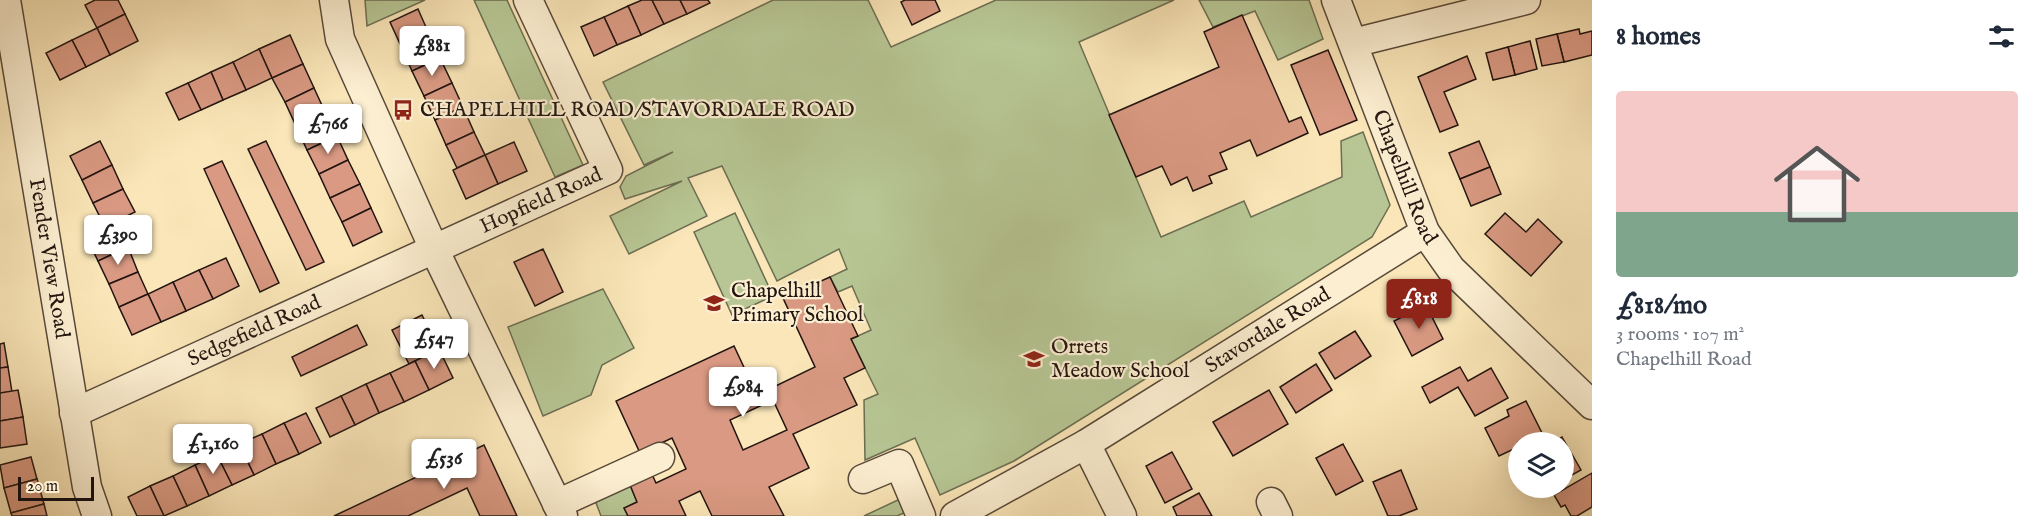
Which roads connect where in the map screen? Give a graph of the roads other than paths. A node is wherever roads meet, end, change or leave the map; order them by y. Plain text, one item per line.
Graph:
1 (6, 0) edge
2 (334, 0) edge
3 (528, 0) edge
4 (1336, 0) edge
5 (1526, 0) edge
6 (1353, 43) junction
7 (1425, 232) junction
8 (434, 249) junction
9 (1592, 405) edge
10 (74, 413) junction
11 (1086, 444) junction
12 (660, 457) dead end
13 (863, 479) dead end
14 (560, 510) edge
15 (97, 516) edge
16 (921, 516) edge
17 (955, 516) edge
18 (1122, 516) edge

1 - 10 street, Fender View Road
2 - 8 street
3 - 8 street, Hopfield Road
4 - 6 street, Chapelhill Road
5 - 6 street
6 - 7 street, Chapelhill Road
7 - 9 street, Chapelhill Road
7 - 11 street, Stavordale Road
8 - 10 street, Sedgefield Road
8 - 14 street
10 - 15 street, Fender View Road
11 - 17 street, Stavordale Road
11 - 18 street
12 - 14 street
13 - 16 street

